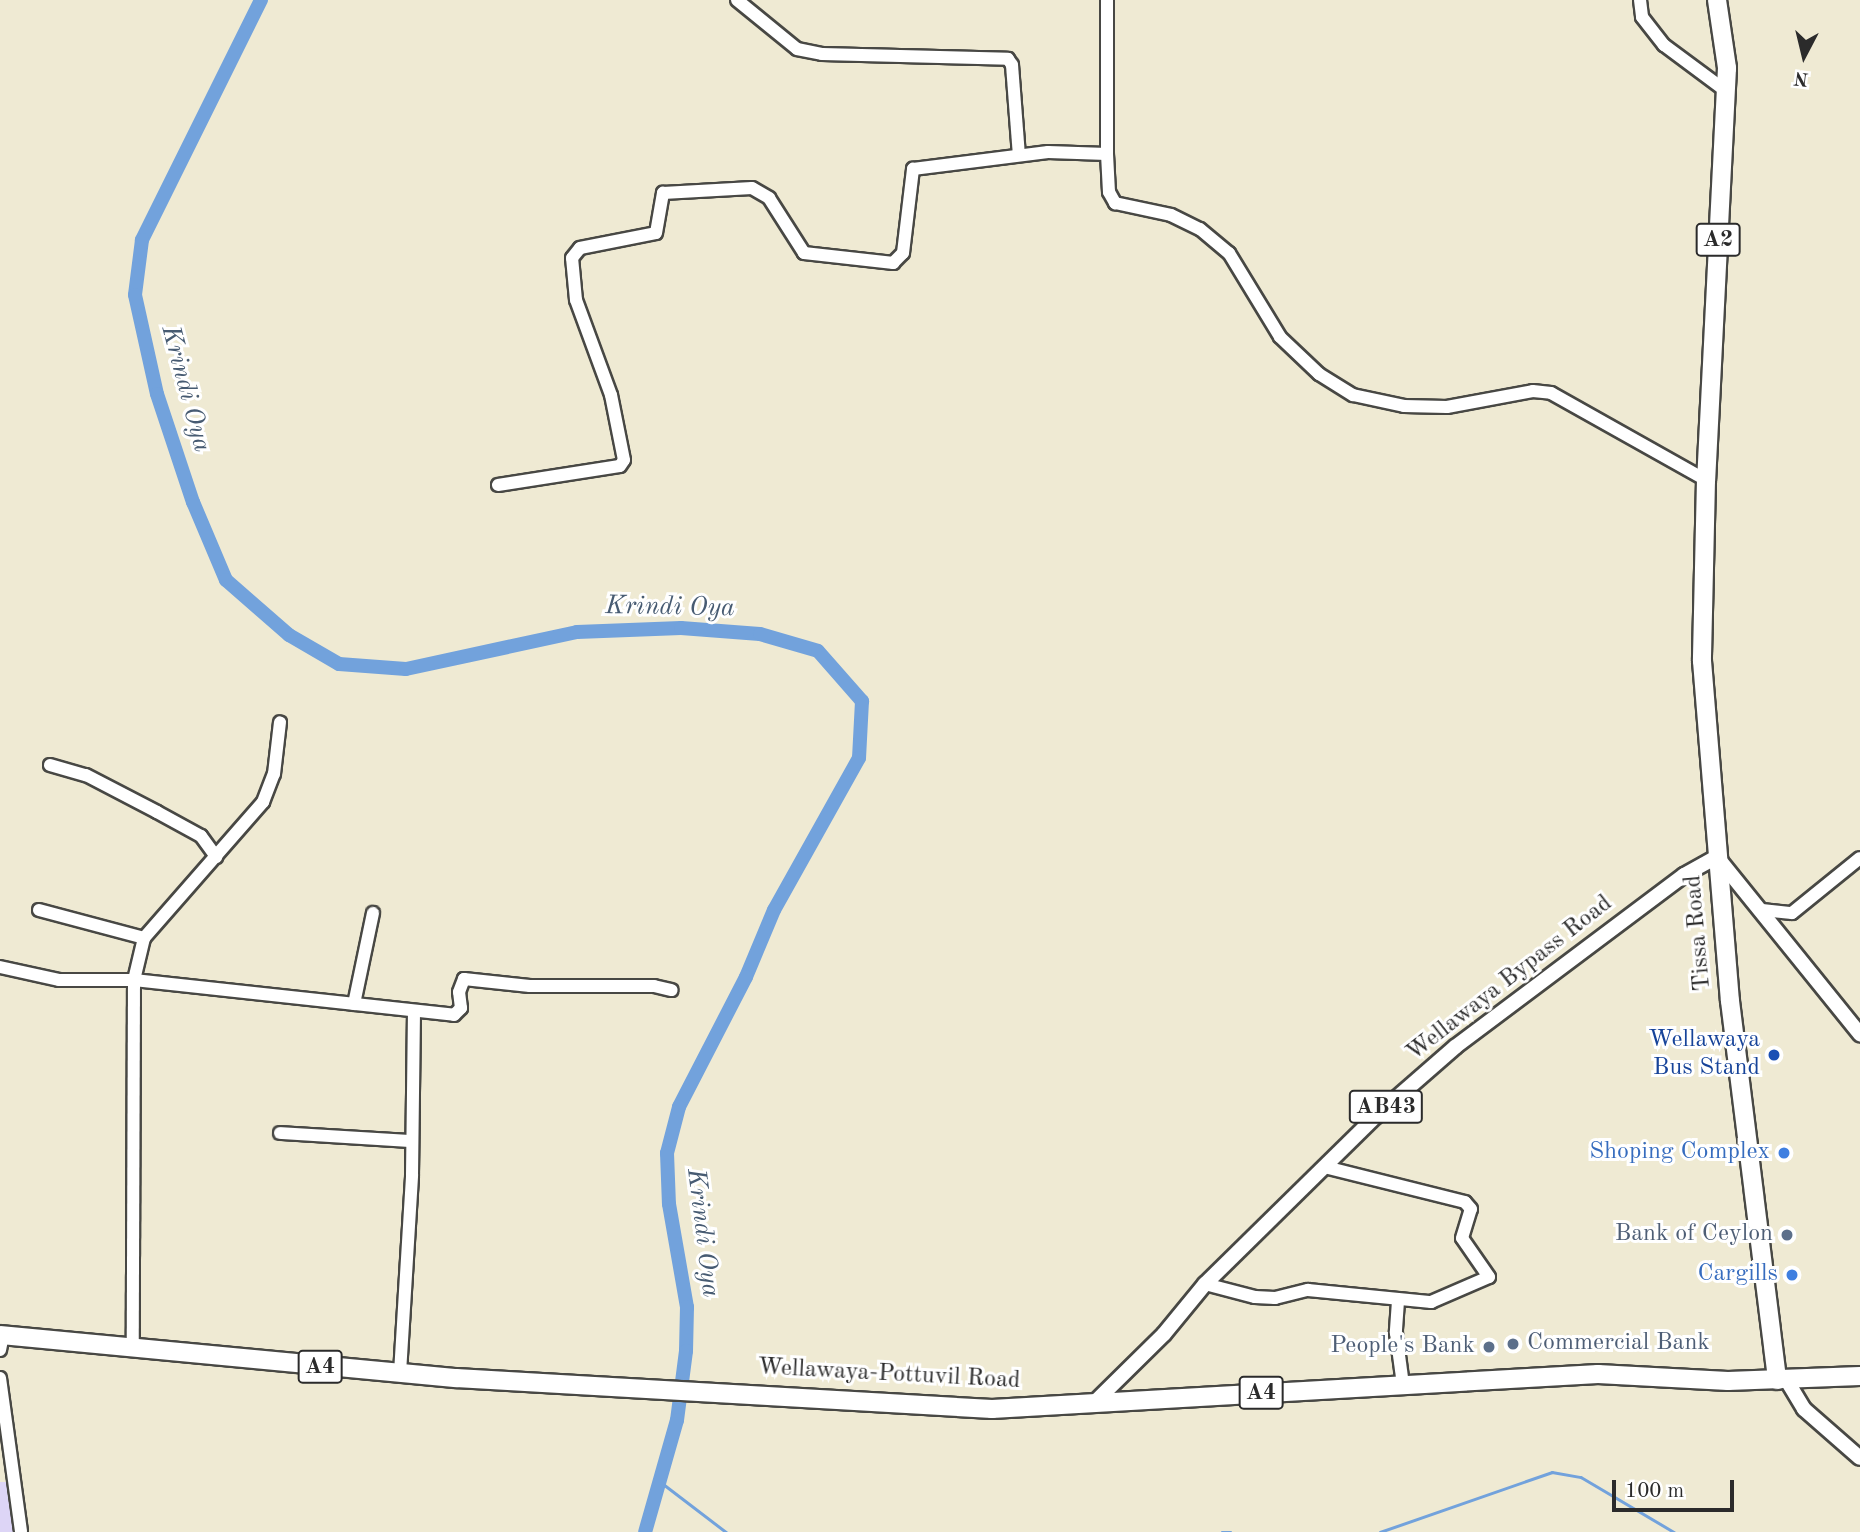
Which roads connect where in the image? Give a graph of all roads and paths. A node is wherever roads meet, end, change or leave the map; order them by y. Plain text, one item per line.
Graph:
1 (737, 0) edge
2 (1107, 0) edge
3 (1640, 0) edge
4 (1717, 0) edge
5 (1726, 91) junction
6 (1107, 154) junction
7 (1019, 155) junction
8 (1706, 481) junction
9 (498, 485) dead end
10 (280, 722) dead end
11 (50, 765) dead end
12 (216, 857) junction
13 (1717, 857) junction
14 (1860, 858) edge
15 (39, 910) dead end
16 (1762, 910) junction
17 (373, 914) dead end
18 (144, 938) junction
19 (0, 967) edge
20 (134, 980) junction
21 (672, 990) dead end
22 (355, 1004) junction
23 (414, 1012) junction
24 (1860, 1034) edge
25 (280, 1133) dead end
26 (412, 1141) junction
27 (1325, 1167) junction
28 (1205, 1284) junction
29 (1398, 1301) junction
30 (1, 1340) edge
31 (133, 1348) junction
32 (400, 1373) junction
33 (1860, 1376) edge
34 (0, 1378) edge
35 (1781, 1380) junction
36 (1403, 1384) junction
37 (1094, 1403) junction
38 (1860, 1458) edge
39 (22, 1532) edge

1 - 7 street
2 - 6 street
3 - 5 street
4 - 5 highway, A2
5 - 8 highway, A2
6 - 7 street
6 - 8 street
7 - 9 street
8 - 13 highway, Tissa Road / A2
10 - 12 street
11 - 12 street
12 - 18 street
13 - 16 main road
13 - 27 main road, Wellawaya Bypass Road / AB43
13 - 35 highway, Tissa Road / A2
14 - 16 street
15 - 18 street
16 - 24 main road
17 - 22 street
18 - 20 street
19 - 20 street
20 - 22 street
20 - 31 street
21 - 23 street
22 - 23 street
23 - 26 street
25 - 26 street
26 - 32 street
27 - 28 main road, Wellawaya Bypass Road / AB43
27 - 29 street
28 - 29 street
28 - 37 main road, Wellawaya Bypass Road / AB43
29 - 36 street
30 - 31 highway, Wellawaya-Pottuvil Road / A4
31 - 32 highway, Wellawaya-Pottuvil Road / A4
32 - 37 highway, Wellawaya-Pottuvil Road / A4
33 - 35 highway, Wellawaya-Pottuvil Road / A4
34 - 39 street
35 - 36 highway, Wellawaya-Pottuvil Road / A4
35 - 38 main road
36 - 37 highway, Wellawaya-Pottuvil Road / A4

